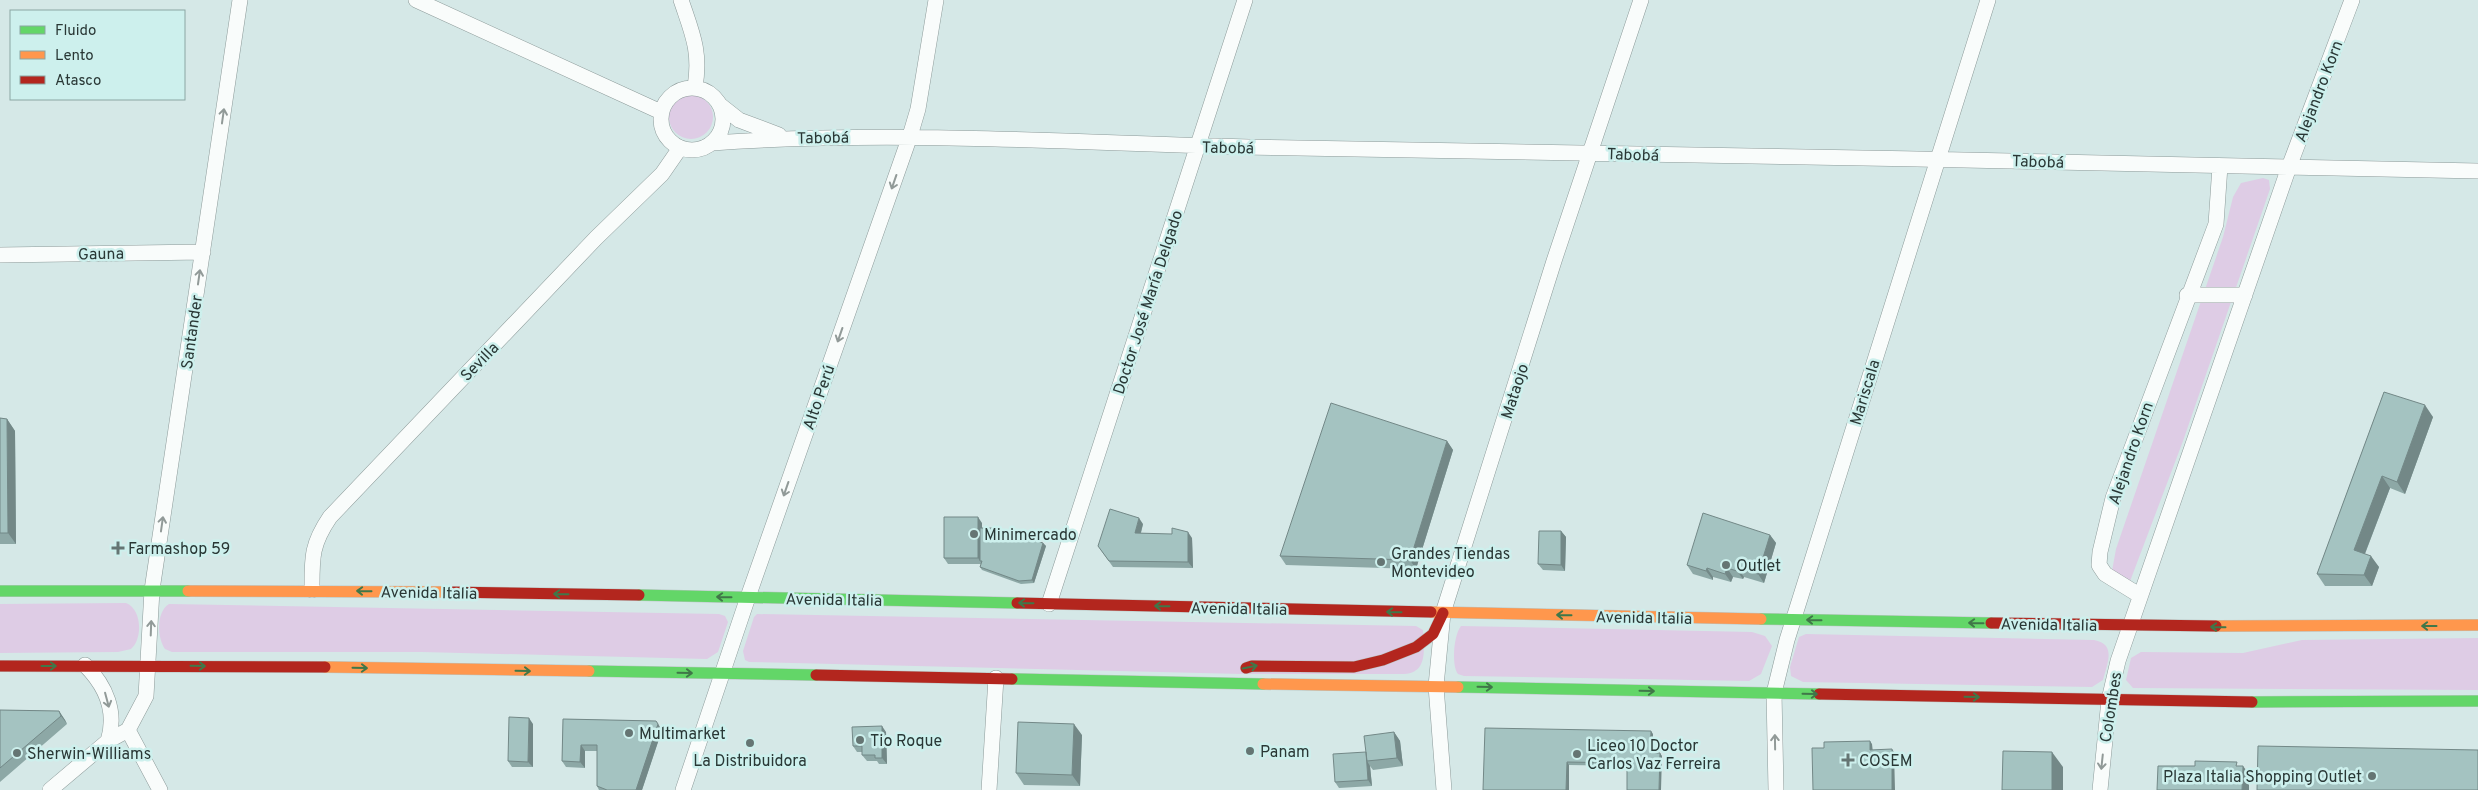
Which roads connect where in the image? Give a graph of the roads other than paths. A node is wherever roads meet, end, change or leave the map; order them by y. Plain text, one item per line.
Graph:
1 (240, 0) edge
2 (416, 0) edge
3 (681, 0) edge
4 (936, 0) edge
5 (1245, 0) edge
6 (1641, 0) edge
7 (1988, 0) edge
8 (2352, 0) edge
9 (695, 88) junction
10 (720, 104) junction
11 (661, 112) junction
12 (910, 136) junction
13 (788, 137) junction
14 (712, 143) junction
15 (1197, 146) junction
16 (680, 148) junction
17 (1590, 152) junction
18 (1937, 158) junction
19 (2220, 166) junction
20 (2289, 167) junction
21 (2478, 171) edge
22 (203, 252) junction
23 (0, 255) edge
24 (2245, 294) junction
25 (2187, 295) junction
26 (152, 590) junction
27 (312, 590) junction
28 (0, 591) edge
29 (2139, 595) junction
30 (748, 597) junction
31 (1049, 604) junction
32 (1443, 613) junction
33 (1793, 620) junction
34 (2478, 625) edge
35 (2130, 626) junction
36 (0, 666) edge
37 (85, 666) junction
38 (149, 666) junction
39 (722, 673) junction
40 (996, 678) junction
41 (1204, 682) junction
42 (1436, 686) junction
43 (1774, 693) junction
44 (2109, 700) junction
45 (2478, 701) edge
46 (128, 730) junction
47 (108, 741) junction
48 (50, 790) edge
49 (160, 790) edge
50 (683, 790) edge
51 (989, 790) edge
52 (1444, 790) edge
53 (1776, 790) edge
54 (2100, 790) edge

22 -> 1 street, Santander
2 - 11 street
3 - 9 street
4 - 12 street, Alto Perú
5 - 15 street, Doctor José María Delgado
6 - 17 street, Mataojo
7 - 18 street, Mariscala
8 - 20 street, Alejandro Korn
9 - 10 street, Tabobá
9 - 11 street
10 - 13 street, Tabobá
10 - 14 street
11 - 16 street
12 - 13 street, Tabobá
12 - 15 street, Tabobá
12 -> 30 street, Alto Perú
13 - 14 street, Tabobá
14 - 16 street, Tabobá
15 - 17 street, Tabobá
15 - 31 street, Doctor José María Delgado
16 - 27 street, Sevilla
17 - 18 street, Tabobá
17 - 32 street, Mataojo
18 - 19 street, Tabobá
18 - 33 street, Mariscala
19 - 20 street, Tabobá
19 - 25 street, Alejandro Korn
20 - 21 street, Tabobá
20 - 24 street, Alejandro Korn
22 - 23 street, Gauna
26 -> 22 street, Santander
24 - 25 street
24 - 29 street, Alejandro Korn
25 - 29 street, Alejandro Korn
26 - 27 main road, Avenida Italia
26 - 28 main road, Avenida Italia
38 -> 26 street, Santander
30 -> 27 main road, Avenida Italia
29 - 35 street, Alejandro Korn
31 -> 30 main road, Avenida Italia
30 - 39 street, Alto Perú
32 -> 31 main road, Avenida Italia
33 -> 32 main road, Avenida Italia
41 -> 32 main road
32 - 42 street, Mataojo
35 -> 33 main road, Avenida Italia
33 - 43 street, Mariscala
34 -> 35 main road, Avenida Italia
35 - 44 street, Colombes
36 -> 37 main road
37 - 38 main road
37 -> 47 street
38 -> 39 main road
38 - 46 street, Santander
39 - 40 main road
39 - 50 street, Alto Perú
40 - 41 main road
40 - 51 street
41 - 42 main road
42 -> 43 main road
42 - 52 street, Mataojo
43 -> 44 main road
53 -> 43 street, Mariscala
44 - 45 main road
44 -> 54 street, Colombes
46 - 47 street
46 - 49 street
47 - 48 street

